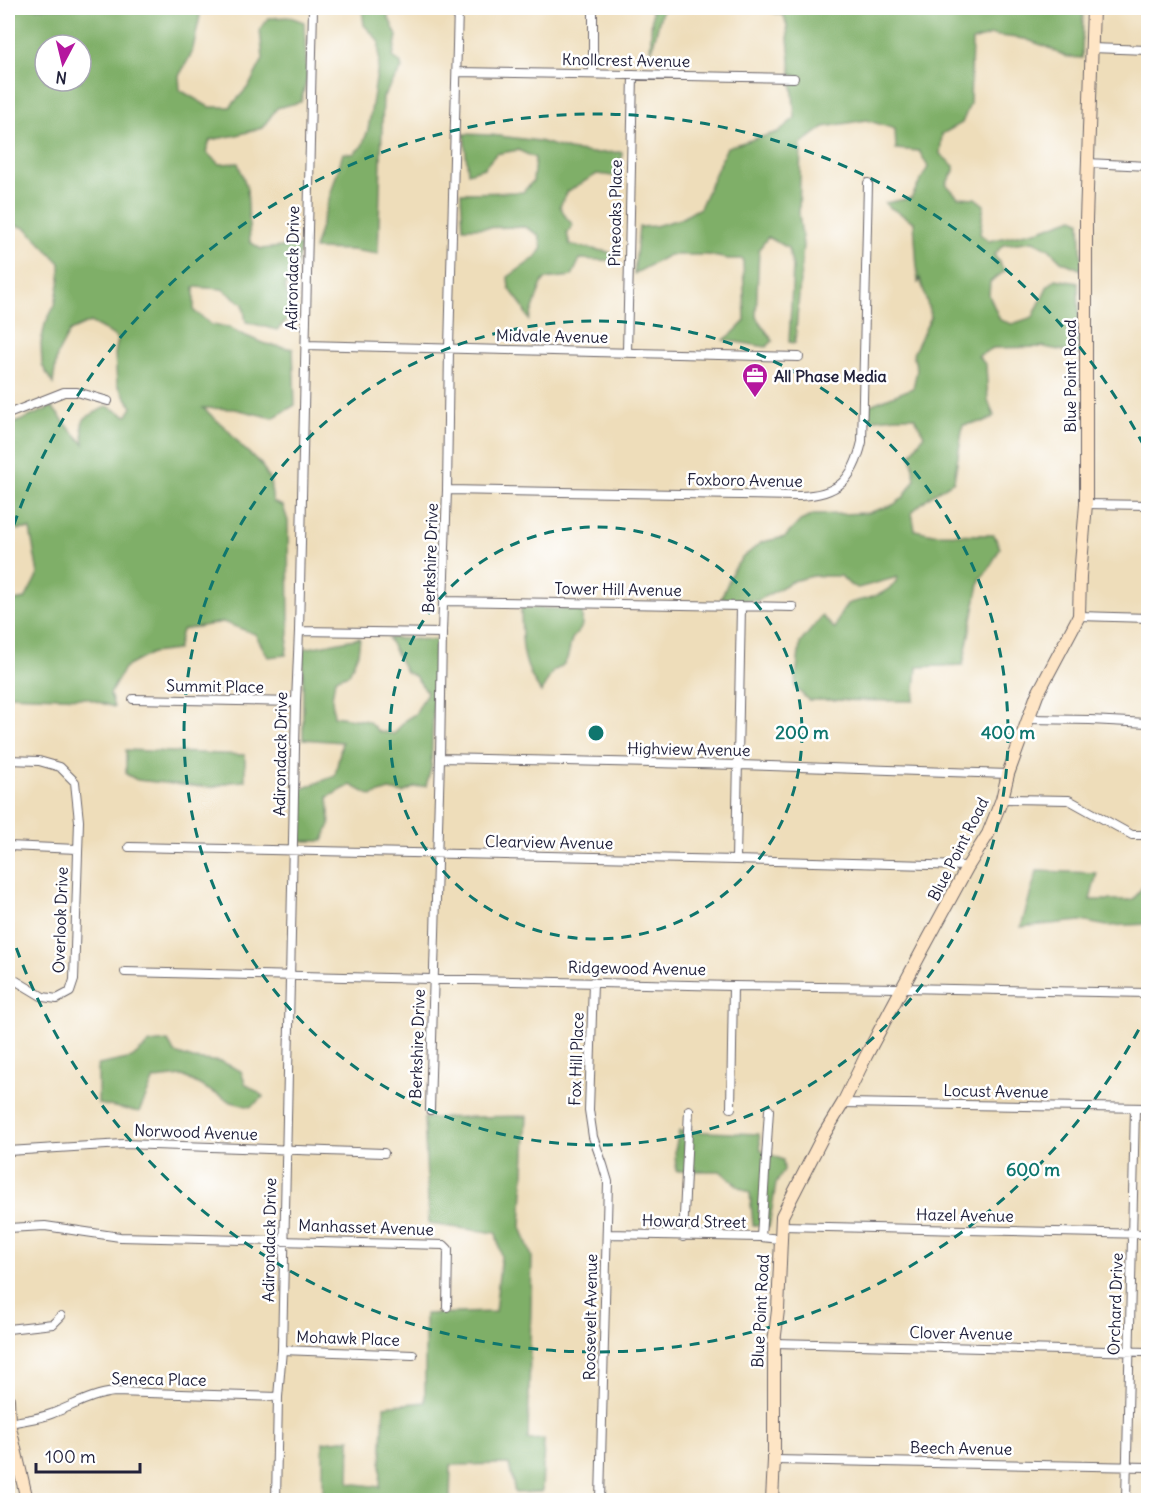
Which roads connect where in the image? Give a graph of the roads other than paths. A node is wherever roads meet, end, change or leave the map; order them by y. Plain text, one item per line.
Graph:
1 (313, 8) edge
2 (458, 8) edge
3 (592, 8) edge
4 (1093, 8) edge
5 (1091, 48) junction
6 (1149, 50) edge
7 (457, 72) junction
8 (593, 74) junction
9 (633, 75) junction
10 (794, 78) dead end
11 (1087, 164) junction
12 (1149, 166) edge
13 (868, 183) dead end
14 (305, 345) junction
15 (449, 348) junction
16 (627, 352) junction
17 (799, 357) dead end
18 (108, 401) dead end
19 (8, 414) edge
20 (447, 490) junction
21 (1086, 504) junction
22 (1149, 506) edge
23 (444, 601) junction
24 (741, 606) junction
25 (793, 607) dead end
26 (1079, 616) junction
27 (1149, 618) edge
28 (299, 631) junction
29 (442, 633) junction
30 (133, 699) dead end
31 (296, 702) junction
32 (1028, 719) junction
33 (1149, 723) edge
34 (440, 758) junction
35 (8, 760) edge
36 (739, 765) junction
37 (1008, 774) junction
38 (1002, 799) junction
39 (1149, 835) edge
40 (8, 846) edge
41 (129, 848) dead end
42 (77, 849) junction
43 (293, 851) junction
44 (438, 855) junction
45 (736, 860) junction
46 (968, 866) junction
47 (125, 972) dead end
48 (8, 976) edge
49 (290, 976) junction
50 (434, 979) junction
51 (593, 982) junction
52 (733, 986) junction
53 (904, 987) junction
54 (1149, 993) edge
55 (843, 1103) junction
56 (731, 1108) dead end
57 (1135, 1108) junction
58 (1149, 1108) edge
59 (430, 1110) dead end
60 (689, 1110) dead end
61 (769, 1110) dead end
62 (593, 1137) joint
63 (285, 1149) junction
64 (8, 1151) edge
65 (384, 1153) dead end
66 (8, 1228) edge
67 (781, 1233) junction
68 (607, 1234) junction
69 (1133, 1234) junction
70 (1149, 1234) edge
71 (683, 1237) junction
72 (761, 1237) junction
73 (283, 1240) junction
74 (447, 1307) dead end
75 (61, 1316) dead end
76 (8, 1329) edge
77 (774, 1343) junction
78 (282, 1350) junction
79 (1128, 1352) junction
80 (1149, 1352) edge
81 (413, 1355) dead end
82 (278, 1397) junction
83 (8, 1399) edge
84 (9, 1423) edge
85 (774, 1460) junction
86 (1127, 1467) junction
87 (1149, 1467) edge
88 (27, 1500) edge
89 (276, 1500) edge
90 (600, 1500) edge
91 (772, 1500) edge
92 (1126, 1500) edge

1 - 14 street, Adirondack Drive
2 - 7 street, Berkshire Drive
3 - 8 street
4 - 5 street, Blue Point Road
5 - 6 street
5 - 11 street, Blue Point Road
7 - 8 street, Knollcrest Avenue
7 - 15 street, Berkshire Drive
8 - 9 street, Knollcrest Avenue
9 - 10 street, Knollcrest Avenue
9 - 16 street, Pineoaks Place
11 - 12 street
11 - 21 street, Blue Point Road
13 - 20 street, Foxboro Avenue
14 - 15 street, Midvale Avenue
14 - 28 street, Adirondack Drive
15 - 16 street, Midvale Avenue
15 - 20 street, Berkshire Drive
16 - 17 street, Midvale Avenue
18 - 19 street
20 - 23 street, Berkshire Drive
21 - 22 street
21 - 26 street, Blue Point Road
23 - 24 street, Tower Hill Avenue
23 - 29 street, Berkshire Drive
24 - 25 street, Tower Hill Avenue
24 - 36 street
26 - 27 street
26 - 32 street, Blue Point Road
28 - 29 street
28 - 31 street, Adirondack Drive
29 - 34 street, Berkshire Drive
30 - 31 street, Summit Place
31 - 43 street, Adirondack Drive
32 - 33 street
32 - 37 street, Blue Point Road
34 - 36 street, Highview Avenue
34 - 44 street, Berkshire Drive
35 - 42 street, Overlook Drive
36 - 37 street, Highview Avenue
36 - 45 street
37 - 38 street, Blue Point Road
38 - 39 street
38 - 46 street, Blue Point Road
40 - 42 street, Overlook Drive
41 - 43 street, Clearview Avenue
42 - 48 street, Overlook Drive
43 - 44 street, Clearview Avenue
43 - 49 street, Adirondack Drive
44 - 45 street, Clearview Avenue
44 - 50 street, Berkshire Drive
45 - 46 street, Clearview Avenue
46 - 53 street, Blue Point Road
47 - 49 street, Ridgewood Avenue
49 - 50 street, Ridgewood Avenue
49 - 63 street, Adirondack Drive
50 - 51 street, Ridgewood Avenue
50 - 59 street, Berkshire Drive
51 - 52 street, Ridgewood Avenue
51 - 62 street, Fox Hill Place
52 - 53 street, Ridgewood Avenue
52 - 56 street
53 - 54 street, Ridgewood Avenue
53 - 55 street, Blue Point Road
55 - 57 street, Locust Avenue
55 - 67 street, Blue Point Road
57 - 58 street, Locust Avenue
57 - 69 street, Orchard Drive
60 - 71 street
61 - 72 street
62 - 68 street, Roosevelt Avenue
63 - 64 street, Norwood Avenue
63 - 65 street, Norwood Avenue
63 - 73 street, Adirondack Drive
66 - 73 street, Manhasset Avenue
67 - 69 street, Hazel Avenue
67 - 72 street, Howard Street
67 - 77 street, Blue Point Road
68 - 71 street, Howard Street
68 - 90 street, Roosevelt Avenue
69 - 70 street, Hazel Avenue
69 - 79 street, Orchard Drive
71 - 72 street, Howard Street
73 - 74 street, Manhasset Avenue
73 - 78 street, Adirondack Drive
75 - 76 street
77 - 79 street, Clover Avenue
77 - 85 street, Blue Point Road
78 - 81 street, Mohawk Place
78 - 82 street, Adirondack Drive
79 - 80 street, Clover Avenue
79 - 86 street, Orchard Drive
82 - 84 street, Seneca Place
82 - 89 street, Adirondack Drive
83 - 84 street
84 - 88 street
85 - 86 street, Beech Avenue
85 - 91 street, Blue Point Road
86 - 87 street, Beech Avenue
86 - 92 street, Orchard Drive

